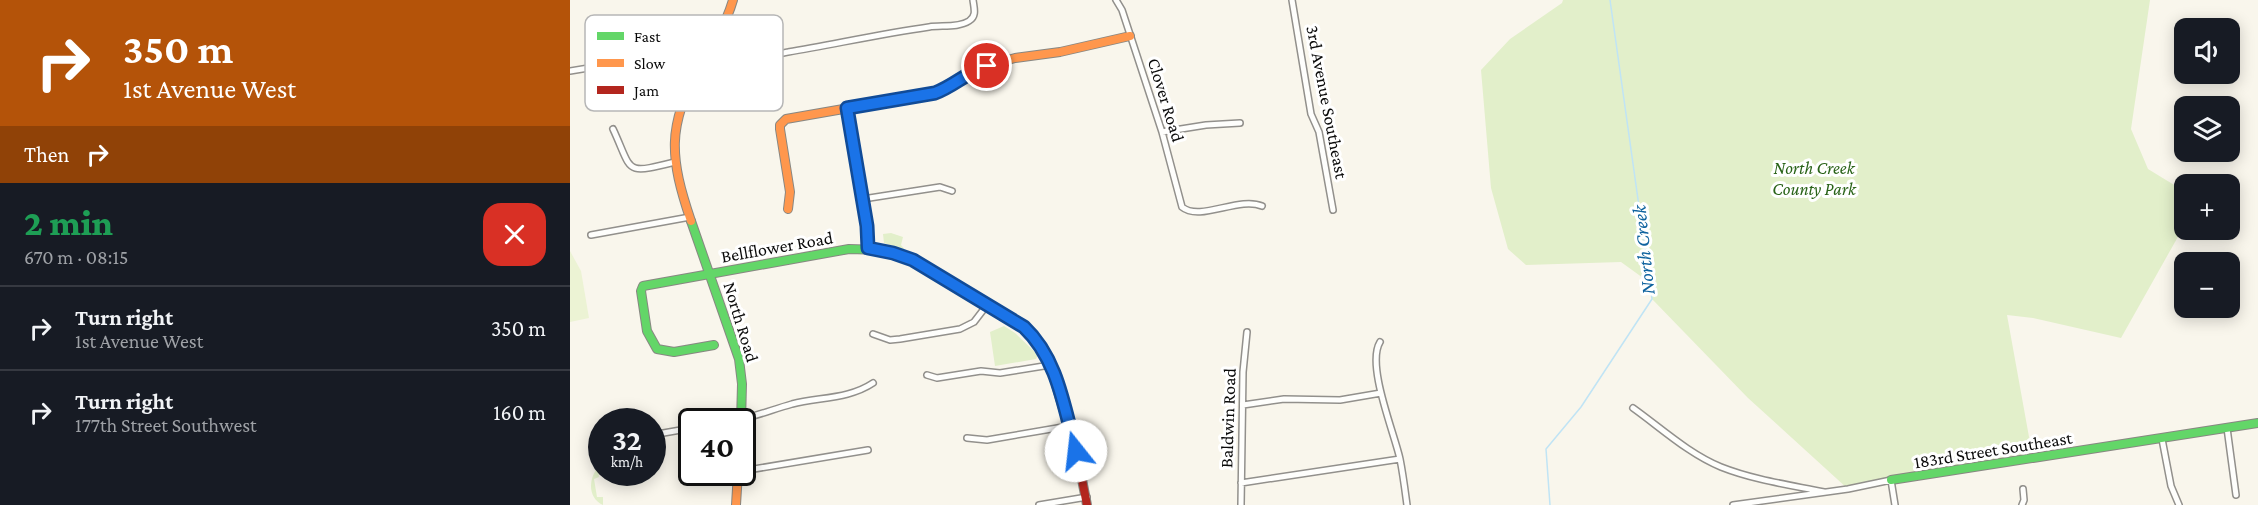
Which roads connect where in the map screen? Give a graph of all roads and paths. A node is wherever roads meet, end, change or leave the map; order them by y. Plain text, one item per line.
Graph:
1 (733, 0) edge
2 (973, 0) edge
3 (1116, 0) edge
4 (1292, 0) edge
5 (728, 15) edge
6 (1130, 36) junction
7 (783, 52) edge
8 (585, 69) edge
9 (570, 71) edge
10 (847, 108) junction
11 (679, 111) edge
12 (1240, 123) dead end
13 (613, 129) dead end
14 (1162, 132) junction
15 (675, 162) junction
16 (952, 190) dead end
17 (863, 199) junction
18 (1262, 206) dead end
19 (788, 209) dead end
20 (1333, 210) dead end
21 (690, 217) junction
22 (591, 235) dead end
23 (868, 248) junction
24 (710, 273) junction
25 (987, 305) junction
26 (1247, 332) dead end
27 (873, 334) dead end
28 (1380, 342) dead end
29 (714, 345) dead end
30 (1050, 365) junction
31 (927, 375) dead end
32 (873, 383) dead end
33 (1381, 393) junction
34 (1243, 405) junction
35 (742, 408) edge
36 (1633, 408) dead end
37 (756, 416) edge
38 (2258, 423) edge
39 (1069, 426) junction
40 (2227, 428) junction
41 (968, 438) dead end
42 (2162, 439) junction
43 (868, 450) dead end
44 (1400, 459) junction
45 (756, 469) edge
46 (1891, 480) junction
47 (1241, 483) junction
48 (737, 486) edge
49 (2023, 489) dead end
50 (1824, 492) junction
51 (2236, 495) dead end
52 (1087, 501) edge
53 (1778, 502) edge
54 (736, 505) edge
55 (1039, 505) edge
56 (1241, 505) edge
57 (1407, 505) edge
58 (1733, 505) edge
59 (1895, 505) edge
60 (2022, 505) edge
61 (2180, 505) edge

1 - 5 street, North Road
2 - 7 street
3 - 6 street, Clover Road
4 - 20 street, 3rd Avenue Southeast
6 - 10 street
6 - 14 street, Clover Road
8 - 9 street
10 - 17 street
10 - 19 street
11 - 15 street, North Road
12 - 14 street
13 - 15 street
14 - 18 street, Clover Road
15 - 21 street, North Road
16 - 17 street
17 - 23 street
21 - 22 street
21 - 24 street, North Road
23 - 24 street, Bellflower Road
23 - 25 street, Bellflower Road
24 - 29 street, Bellflower Road
24 - 35 street, North Road
25 - 27 street
25 - 30 street, Bellflower Road
26 - 34 street, Baldwin Road
28 - 33 street
30 - 31 street
30 - 39 street, Bellflower Road
32 - 37 street
33 - 34 street
33 - 44 street
34 - 47 street, Baldwin Road
36 - 50 street
38 - 40 street, 183rd Street Southeast
39 - 41 street
39 - 52 street, Bellflower Road
40 - 42 street, 183rd Street Southeast
40 - 51 street
42 - 46 street, 183rd Street Southeast
42 - 61 street
43 - 45 street
44 - 47 street
44 - 57 street
46 - 50 street, 183rd Street Southeast
46 - 59 street
47 - 56 street, Baldwin Road
48 - 54 street
49 - 60 street
50 - 53 street, 183rd Street Southeast
52 - 55 street
53 - 58 street, 183rd Street Southeast

